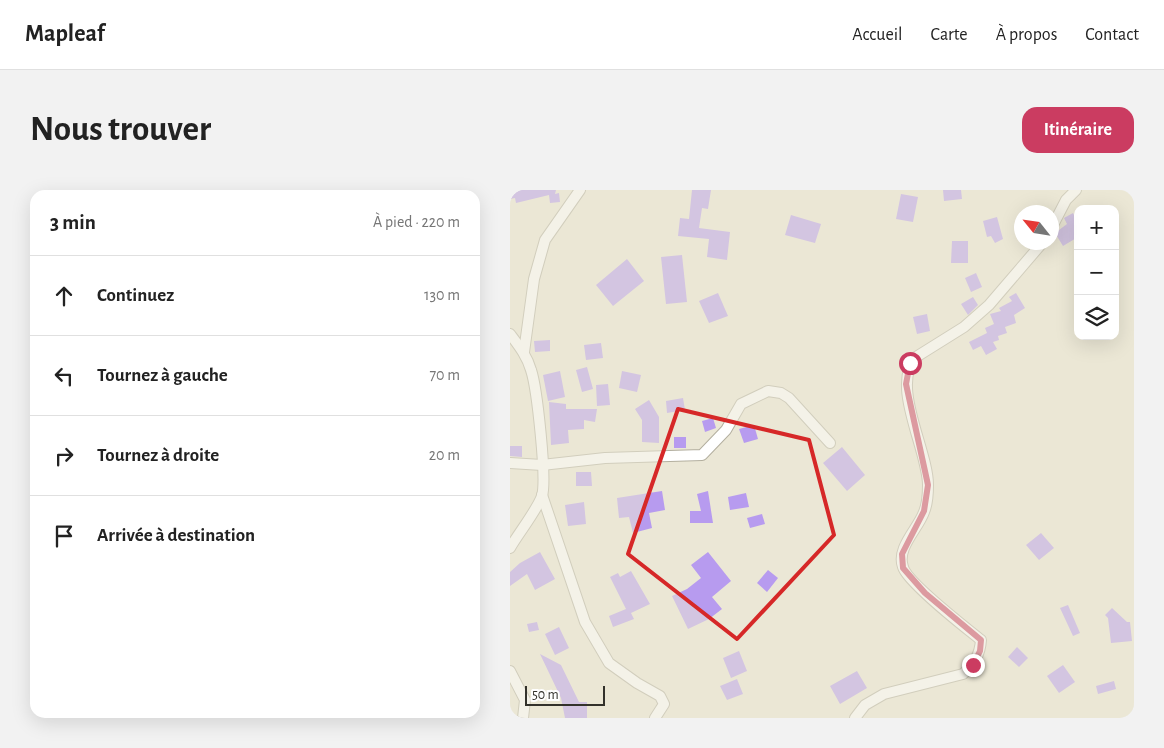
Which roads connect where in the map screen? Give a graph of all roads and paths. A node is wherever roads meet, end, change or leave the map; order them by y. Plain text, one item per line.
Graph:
1 (580, 190) edge
2 (1076, 190) edge
3 (1059, 214) edge
4 (1036, 250) edge
5 (510, 334) edge
6 (524, 352) junction
7 (830, 443) dead end
8 (510, 463) edge
9 (542, 465) junction
10 (542, 495) junction
11 (510, 548) edge
12 (510, 671) edge
13 (523, 718) edge
14 (655, 718) edge
15 (855, 718) edge

1 - 6 street
2 - 3 street
4 - 15 street
5 - 6 street
6 - 9 street
7 - 9 street
8 - 9 street
9 - 10 street
10 - 11 street
10 - 14 street
12 - 13 street

